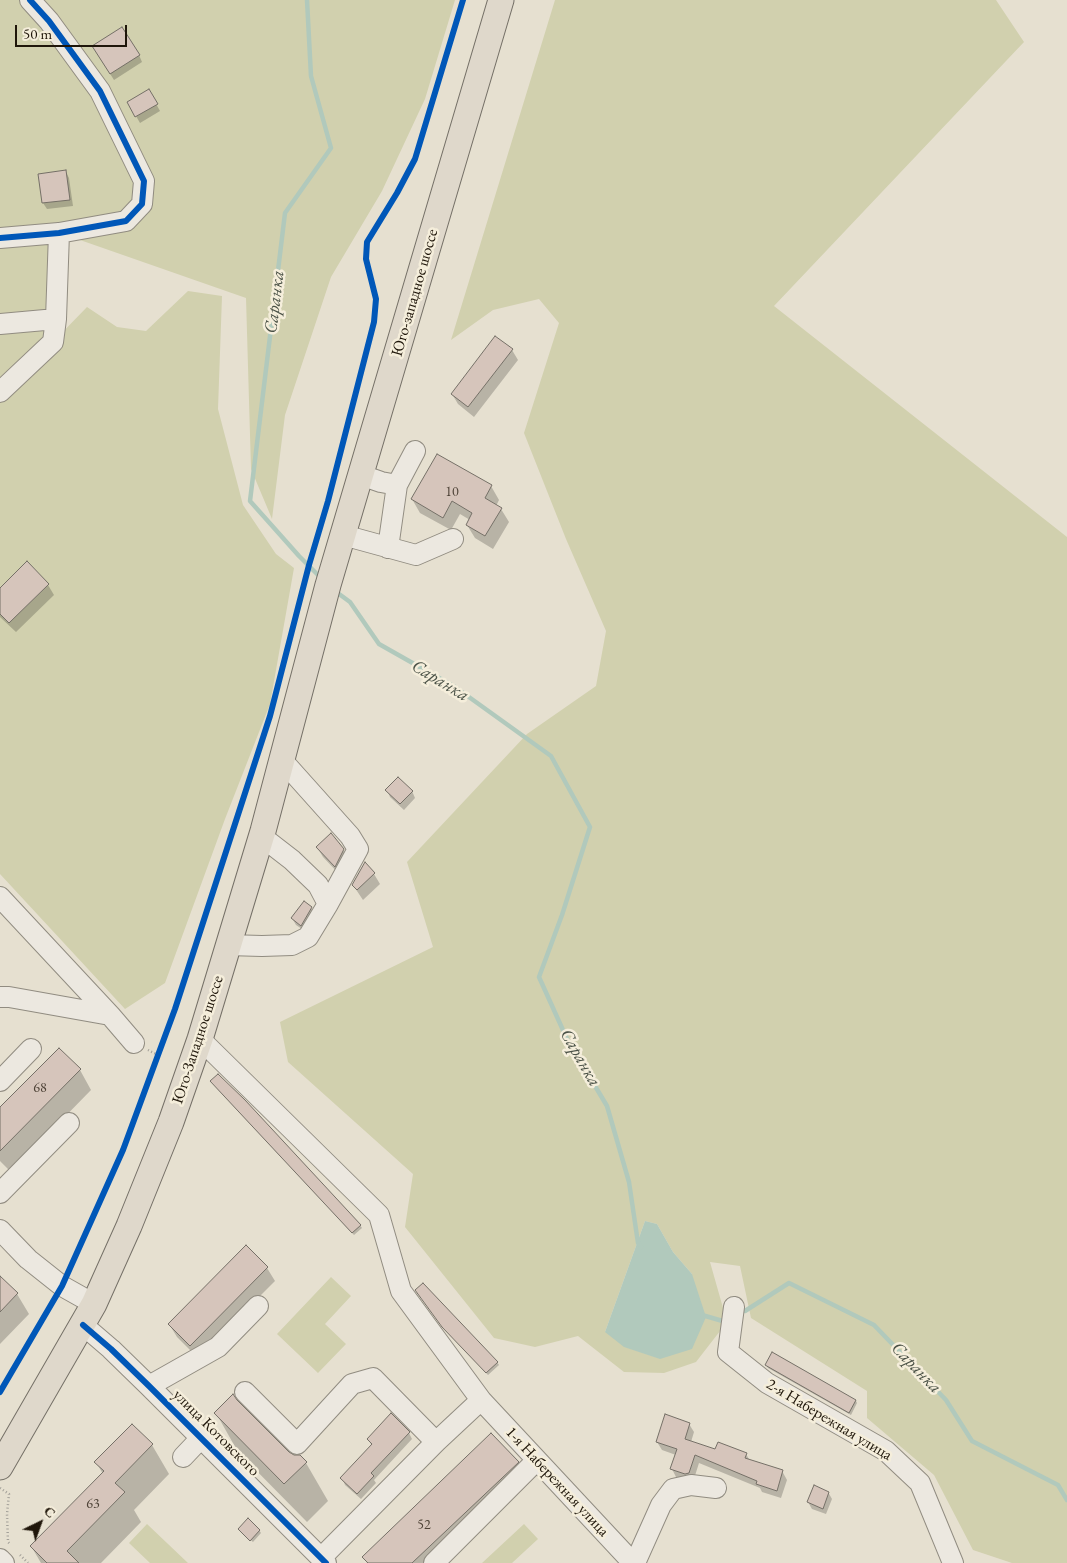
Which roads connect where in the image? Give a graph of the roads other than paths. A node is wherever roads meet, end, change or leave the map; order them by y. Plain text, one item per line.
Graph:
1 (30, 0) edge
2 (501, 0) edge
3 (59, 233) junction
4 (0, 238) edge
5 (56, 319) junction
6 (0, 324) edge
7 (0, 392) edge
8 (415, 451) dead end
9 (361, 475) junction
10 (397, 485) junction
11 (343, 535) junction
12 (453, 539) dead end
13 (388, 548) junction
14 (328, 585) joint
15 (282, 760) junction
16 (261, 836) junction
17 (0, 897) edge
18 (328, 904) junction
19 (227, 945) junction
20 (0, 997) edge
21 (110, 1015) junction
22 (200, 1039) junction
23 (134, 1043) dead end
24 (31, 1049) dead end
25 (0, 1080) edge
26 (69, 1123) dead end
27 (3, 1185) edge
28 (0, 1230) edge
29 (258, 1306) dead end
30 (734, 1307) dead end
31 (89, 1315) junction
32 (149, 1386) junction
33 (245, 1392) dead end
34 (481, 1400) junction
35 (201, 1438) junction
36 (436, 1442) junction
37 (183, 1457) dead end
38 (536, 1461) junction
39 (0, 1467) edge
40 (716, 1488) dead end
41 (324, 1560) edge
42 (434, 1563) edge
43 (634, 1563) edge
44 (954, 1563) edge

1 - 3 street
2 - 9 main road, Юго-западное шоссе
3 - 4 street
3 - 5 street
5 - 6 street
5 - 7 street
8 - 10 street
9 - 10 street
9 - 11 main road, Юго-западное шоссе
10 - 13 street
11 - 13 street
11 - 14 main road, Юго-западное шоссе
12 - 13 street
14 - 15 main road, Юго-Западное шоссе
15 - 16 main road, Юго-Западное шоссе
15 - 18 street
16 - 18 street
16 - 19 main road, Юго-Западное шоссе
17 - 21 street
18 - 19 street
19 - 22 main road, Юго-Западное шоссе
20 - 21 street
21 - 23 street
22 - 31 main road, Юго-Западное шоссе
22 - 34 street, 1-я Набережная улица
24 - 25 street
26 - 27 street
28 - 31 street, улица Котовского
29 - 32 street
30 - 44 street, 2-я Набережная улица
31 - 32 street, улица Котовского
31 - 39 main road, Юго-Западное шоссе
32 - 35 street, улица Котовского
33 - 36 street
34 - 36 street
34 - 38 street, 1-я Набережная улица
35 - 37 street
35 - 41 street, улица Котовского
36 - 41 street
38 - 42 street
38 - 43 street, 1-я Набережная улица
40 - 43 street

